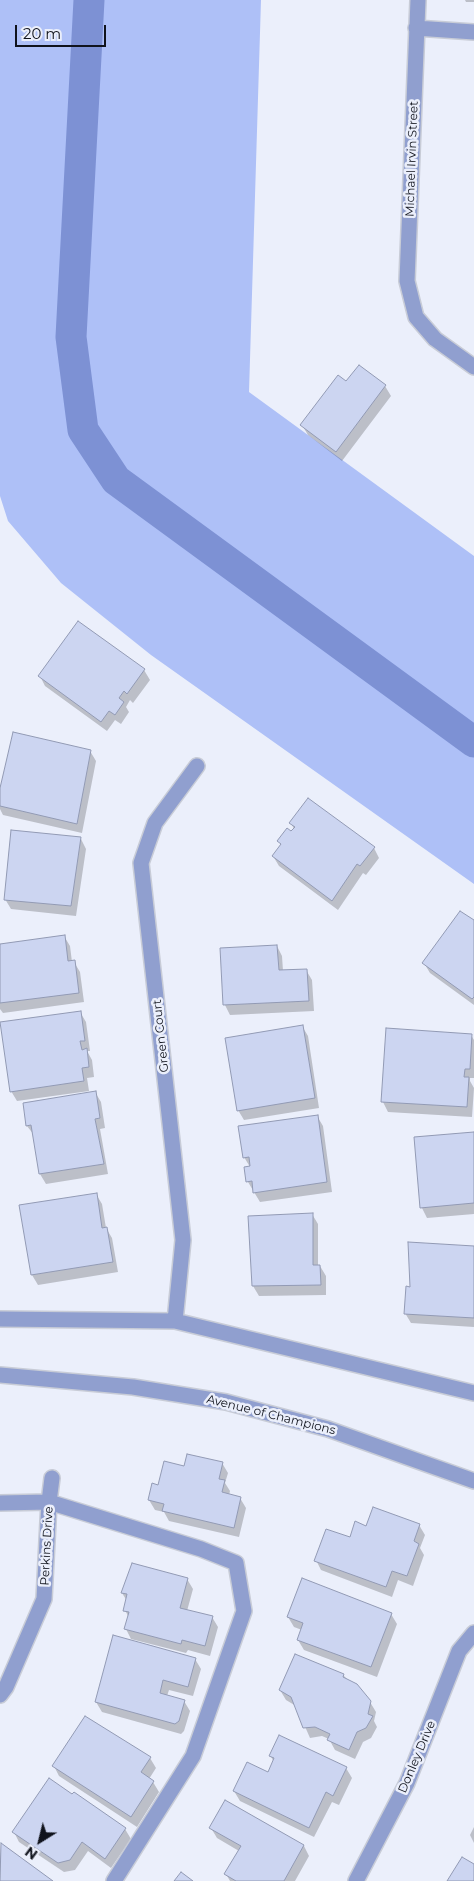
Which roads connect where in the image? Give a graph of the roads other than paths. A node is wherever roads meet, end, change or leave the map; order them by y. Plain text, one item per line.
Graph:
1 (418, 0) edge
2 (416, 28) junction
3 (474, 32) edge
4 (474, 367) edge
5 (197, 766) dead end
6 (0, 1319) edge
7 (175, 1321) junction
8 (0, 1375) edge
9 (474, 1393) edge
10 (52, 1478) dead end
11 (474, 1481) edge
12 (48, 1502) junction
13 (0, 1503) edge
14 (474, 1632) edge
15 (0, 1695) edge
16 (114, 1881) edge
17 (356, 1881) edge

1 - 2 street, Michael Irvin Street
2 - 3 street
2 - 4 street, Michael Irvin Street
5 - 7 street, Green Court
6 - 7 street
7 - 9 street
8 - 11 street, Avenue of Champions
10 - 12 street, Perkins Drive
12 - 13 street
12 - 15 street, Perkins Drive
12 - 16 street
14 - 17 street, Donley Drive

